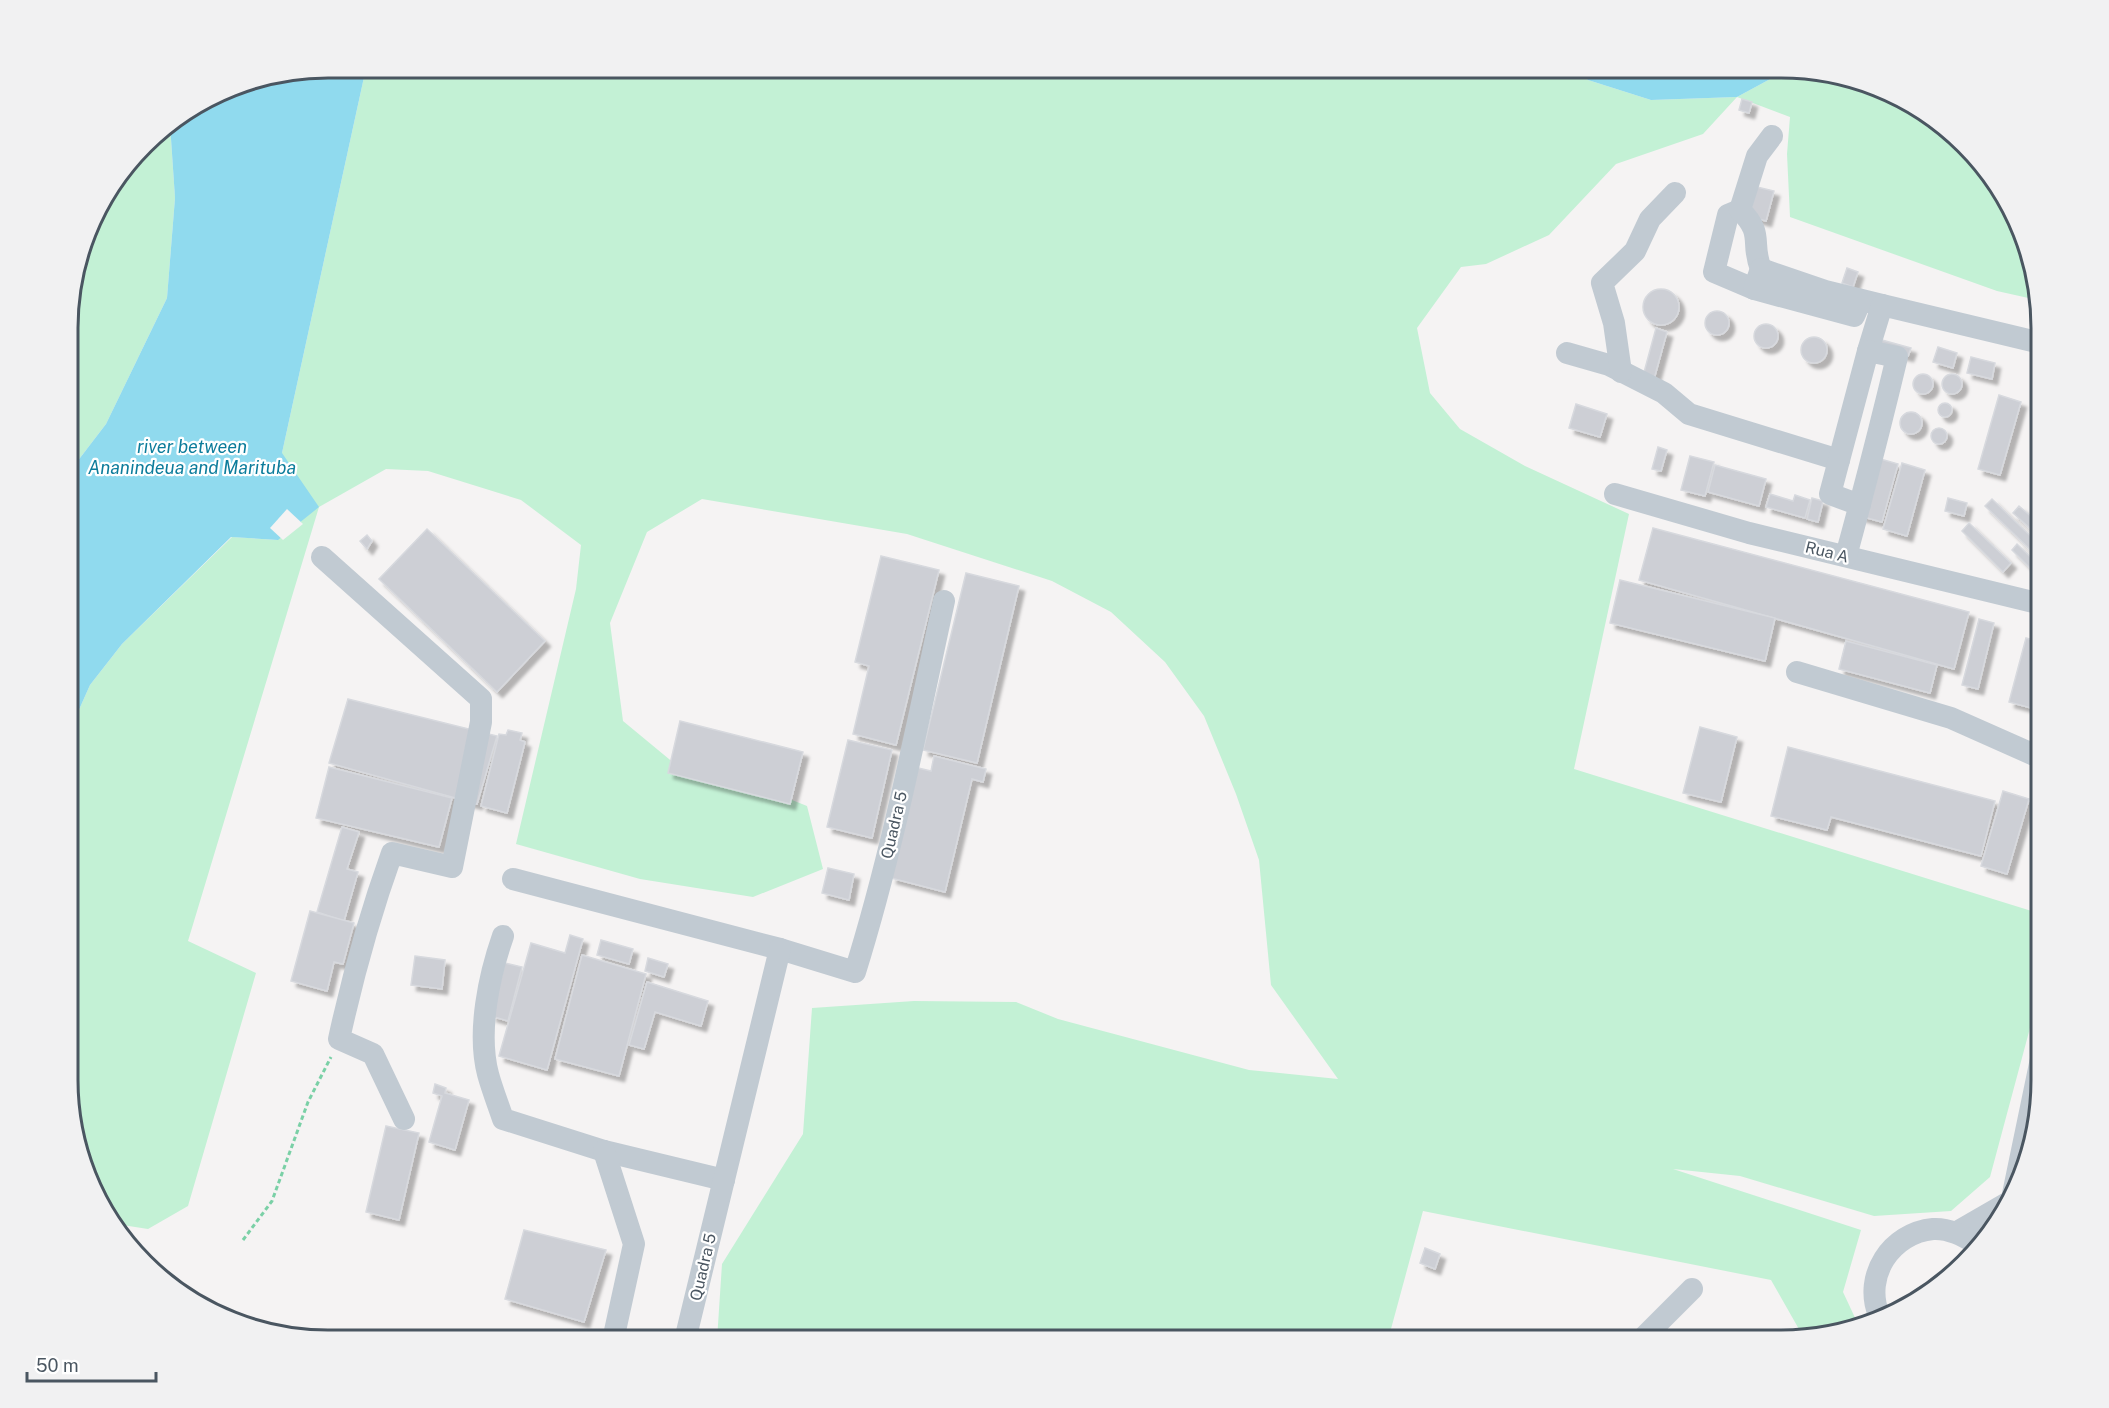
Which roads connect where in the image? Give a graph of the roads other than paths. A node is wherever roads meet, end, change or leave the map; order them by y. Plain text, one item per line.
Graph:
1 (1772, 136) dead end
2 (1675, 193) dead end
3 (1740, 210) junction
4 (1758, 279) junction
5 (1872, 302) junction
6 (2031, 341) edge
7 (1868, 351) junction
8 (1567, 353) dead end
9 (1621, 372) junction
10 (1839, 460) junction
11 (1615, 494) dead end
12 (1860, 505) junction
13 (1846, 556) junction
14 (322, 557) dead end
15 (944, 601) dead end
16 (2031, 602) edge
17 (1797, 672) dead end
18 (2031, 754) edge
19 (513, 879) dead end
20 (503, 936) dead end
21 (780, 949) junction
22 (404, 1119) dead end
23 (604, 1151) junction
24 (724, 1180) junction
25 (1994, 1211) edge
26 (1957, 1232) junction
27 (1972, 1241) edge
28 (1692, 1289) dead end
29 (1877, 1311) edge
30 (615, 1330) edge
31 (687, 1330) edge
32 (1651, 1330) edge

1 - 3 street
2 - 9 street
3 - 4 street
3 - 4 street
4 - 5 street
5 - 6 street
5 - 7 street
7 - 10 street
7 - 12 street
8 - 9 street
9 - 10 street
10 - 12 street
11 - 13 street, Rua A
12 - 13 street
13 - 16 street, Rua A
14 - 22 street
15 - 21 street, Quadra 5
17 - 18 street
19 - 21 street, Quadra 5
20 - 23 street
21 - 24 street, Quadra 5
23 - 24 street
23 - 30 street
24 - 31 street, Quadra 5
25 - 26 street
26 - 27 street
26 - 29 street
28 - 32 street

